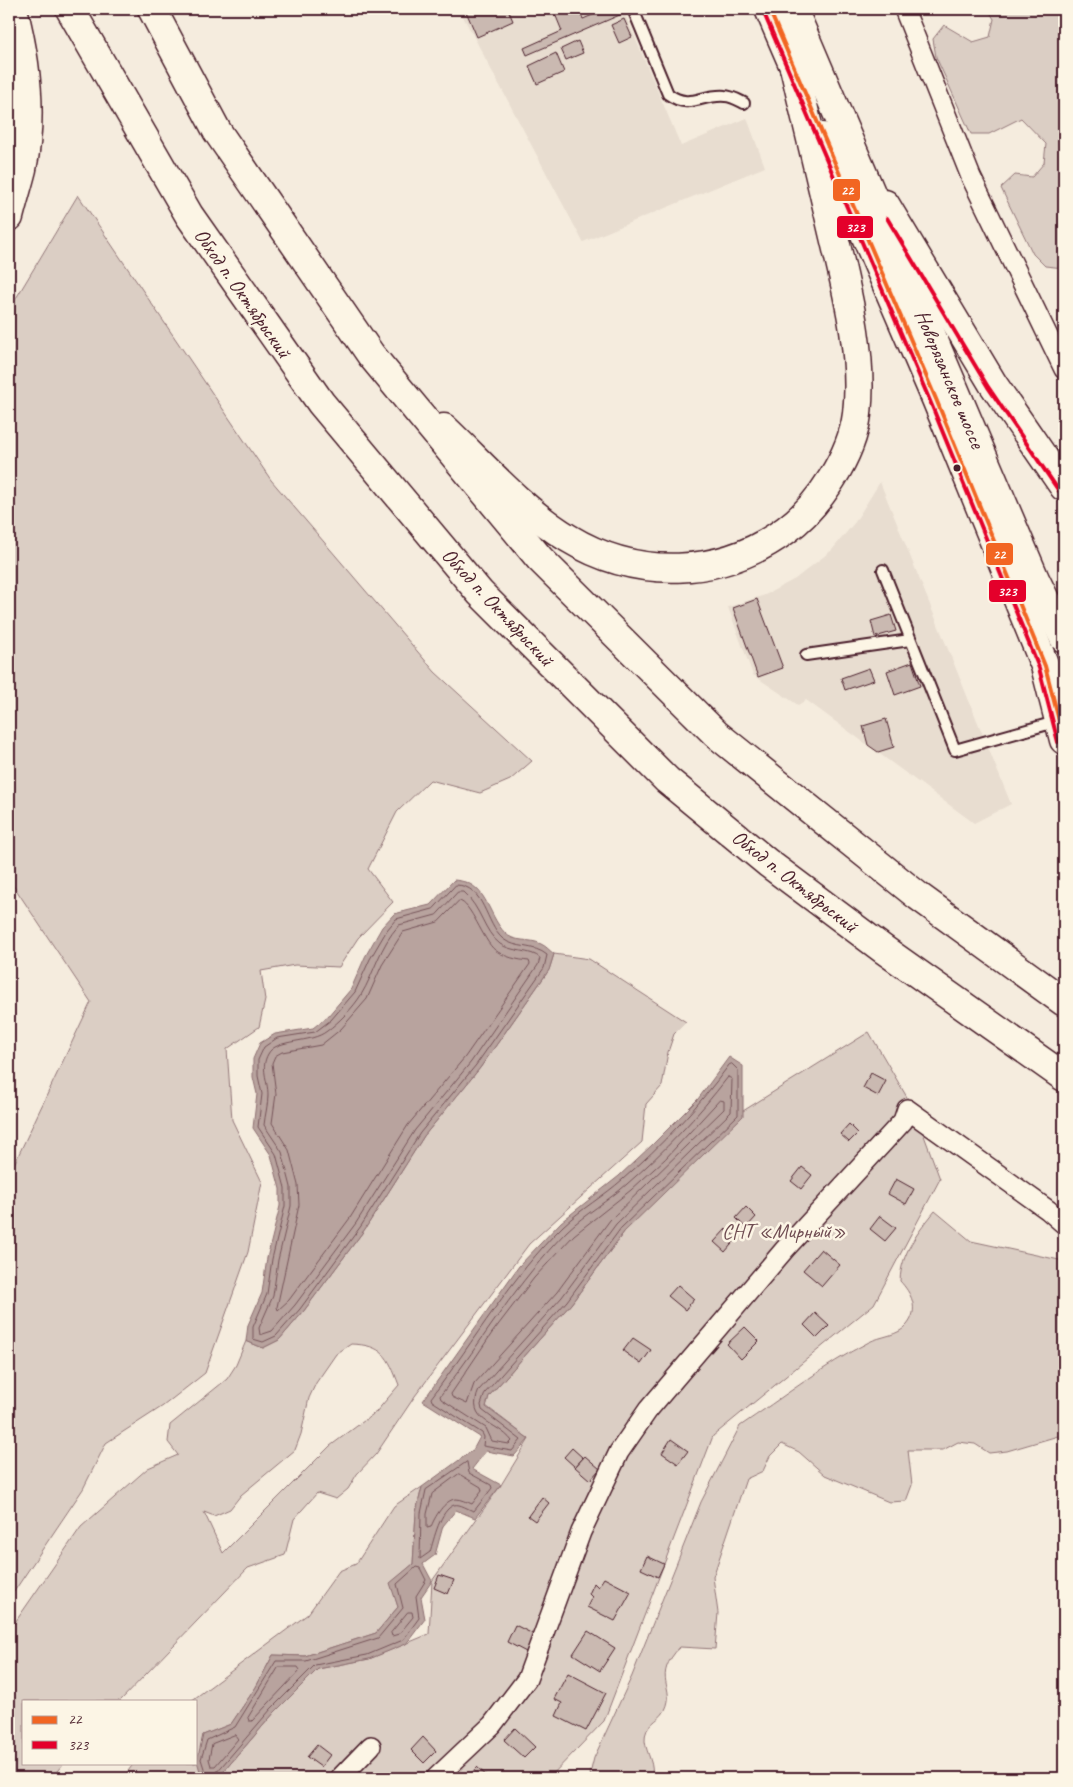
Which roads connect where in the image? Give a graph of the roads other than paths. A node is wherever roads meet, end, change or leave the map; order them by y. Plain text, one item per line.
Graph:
1 (13, 9) edge
2 (70, 9) edge
3 (152, 9) edge
4 (633, 9) edge
5 (769, 9) edge
6 (793, 9) edge
7 (904, 9) edge
8 (794, 67) junction
9 (744, 103) dead end
10 (854, 152) junction
11 (9, 218) edge
12 (1064, 370) edge
13 (388, 375) junction
14 (1064, 487) edge
15 (883, 570) dead end
16 (1035, 579) junction
17 (1064, 638) edge
18 (910, 640) junction
19 (806, 655) dead end
20 (1064, 666) edge
21 (1062, 730) edge
22 (1058, 998) edge
23 (1058, 1073) edge
24 (1064, 1224) edge
25 (371, 1746) dead end
26 (340, 1778) edge
27 (436, 1778) edge

1 - 11 main road
2 - 23 main road, Обход п. Октябрьский
3 - 13 main road
4 - 9 lane
5 - 8 main road, Новорязанское шоссе
6 - 10 main road, Новорязанское шоссе
7 - 12 street
8 - 13 main road
8 - 21 main road, Новорязанское шоссе
10 - 14 main road
10 - 16 main road, Новорязанское шоссе
13 - 22 main road
15 - 18 lane
16 - 17 main road
16 - 20 main road
18 - 19 lane
18 - 21 lane
24 - 27 street
25 - 26 street

